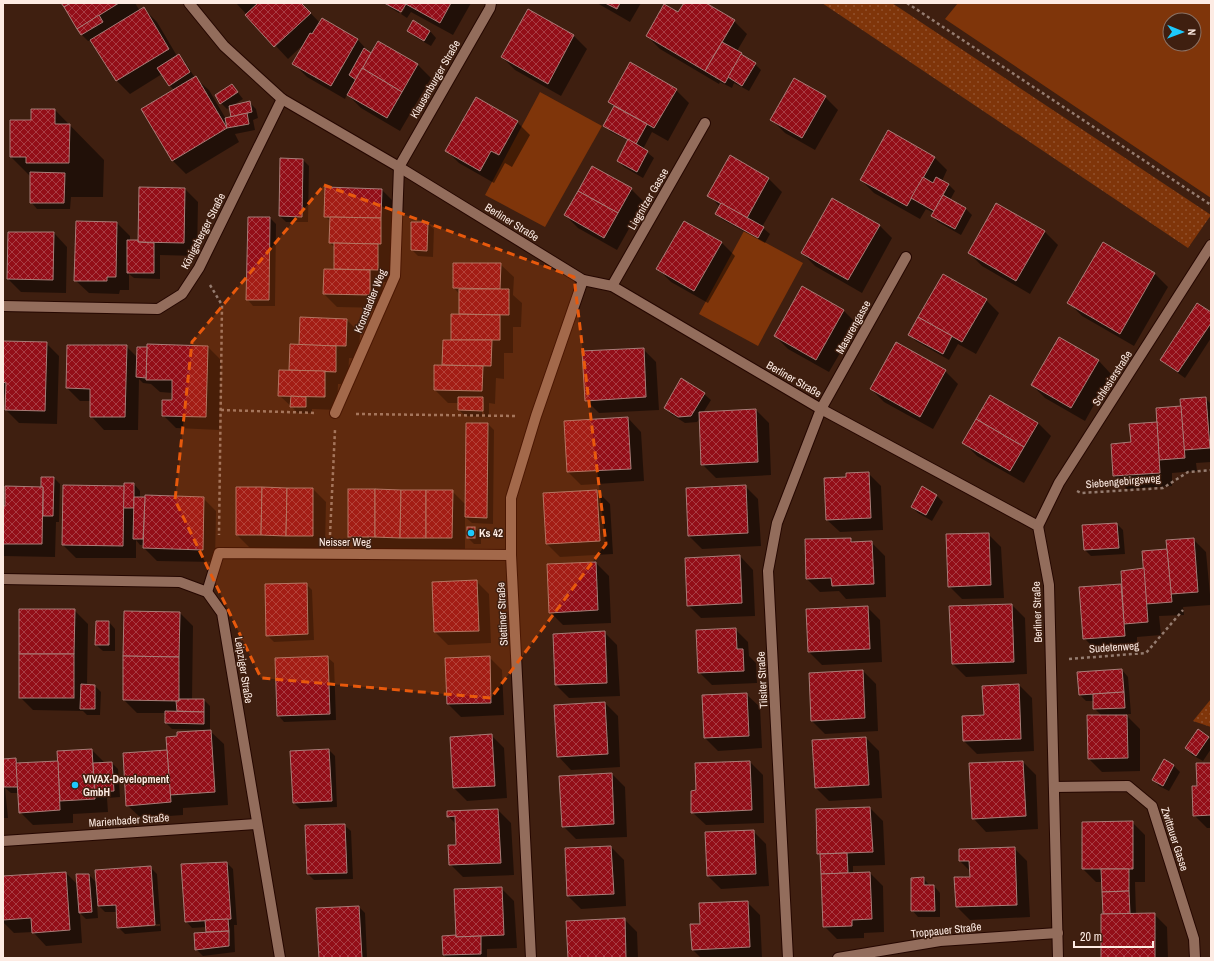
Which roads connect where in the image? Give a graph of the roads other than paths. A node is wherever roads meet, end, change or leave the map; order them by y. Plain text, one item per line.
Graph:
1 (189, 3) edge
2 (491, 3) edge
3 (282, 99) junction
4 (705, 123) dead end
5 (399, 167) junction
6 (1211, 245) edge
7 (906, 257) dead end
8 (583, 280) junction
9 (612, 286) junction
10 (3, 306) edge
11 (821, 409) junction
12 (335, 413) road end
13 (1038, 526) junction
14 (511, 556) junction
15 (3, 579) edge
16 (207, 592) junction
17 (1054, 787) junction
18 (257, 824) junction
19 (3, 841) edge
20 (1058, 933) junction
21 (280, 958) edge
22 (531, 958) edge
23 (788, 958) edge
24 (838, 958) edge
25 (1058, 958) edge
26 (1195, 958) edge

1 - 3 street, Berliner Straße
2 - 5 street, Klausenburger Straße
3 - 5 street, Berliner Straße
3 - 10 street, Königsberger Straße
4 - 9 street, Liegnitzer Gasse
5 - 8 street, Berliner Straße
5 - 12 street, Kronstadter Weg
6 - 13 street, Schlesierstraße
7 - 11 street, Masurengasse
8 - 9 street, Berliner Straße
8 - 14 street, Stettiner Straße
9 - 11 street, Berliner Straße
11 - 13 street, Berliner Straße
11 - 23 street, Tilsiter Straße
13 - 17 street, Berliner Straße
14 - 16 street, Neisser Weg
14 - 22 street, Stettiner Straße
15 - 16 street
16 - 18 street, Leipziger Straße
17 - 20 street, Berliner Straße
17 - 26 street, Zwittauer Gasse
18 - 19 street, Marienbader Straße
18 - 21 street, Leipziger Straße
20 - 24 street, Troppauer Straße
20 - 25 street, Berliner Straße

